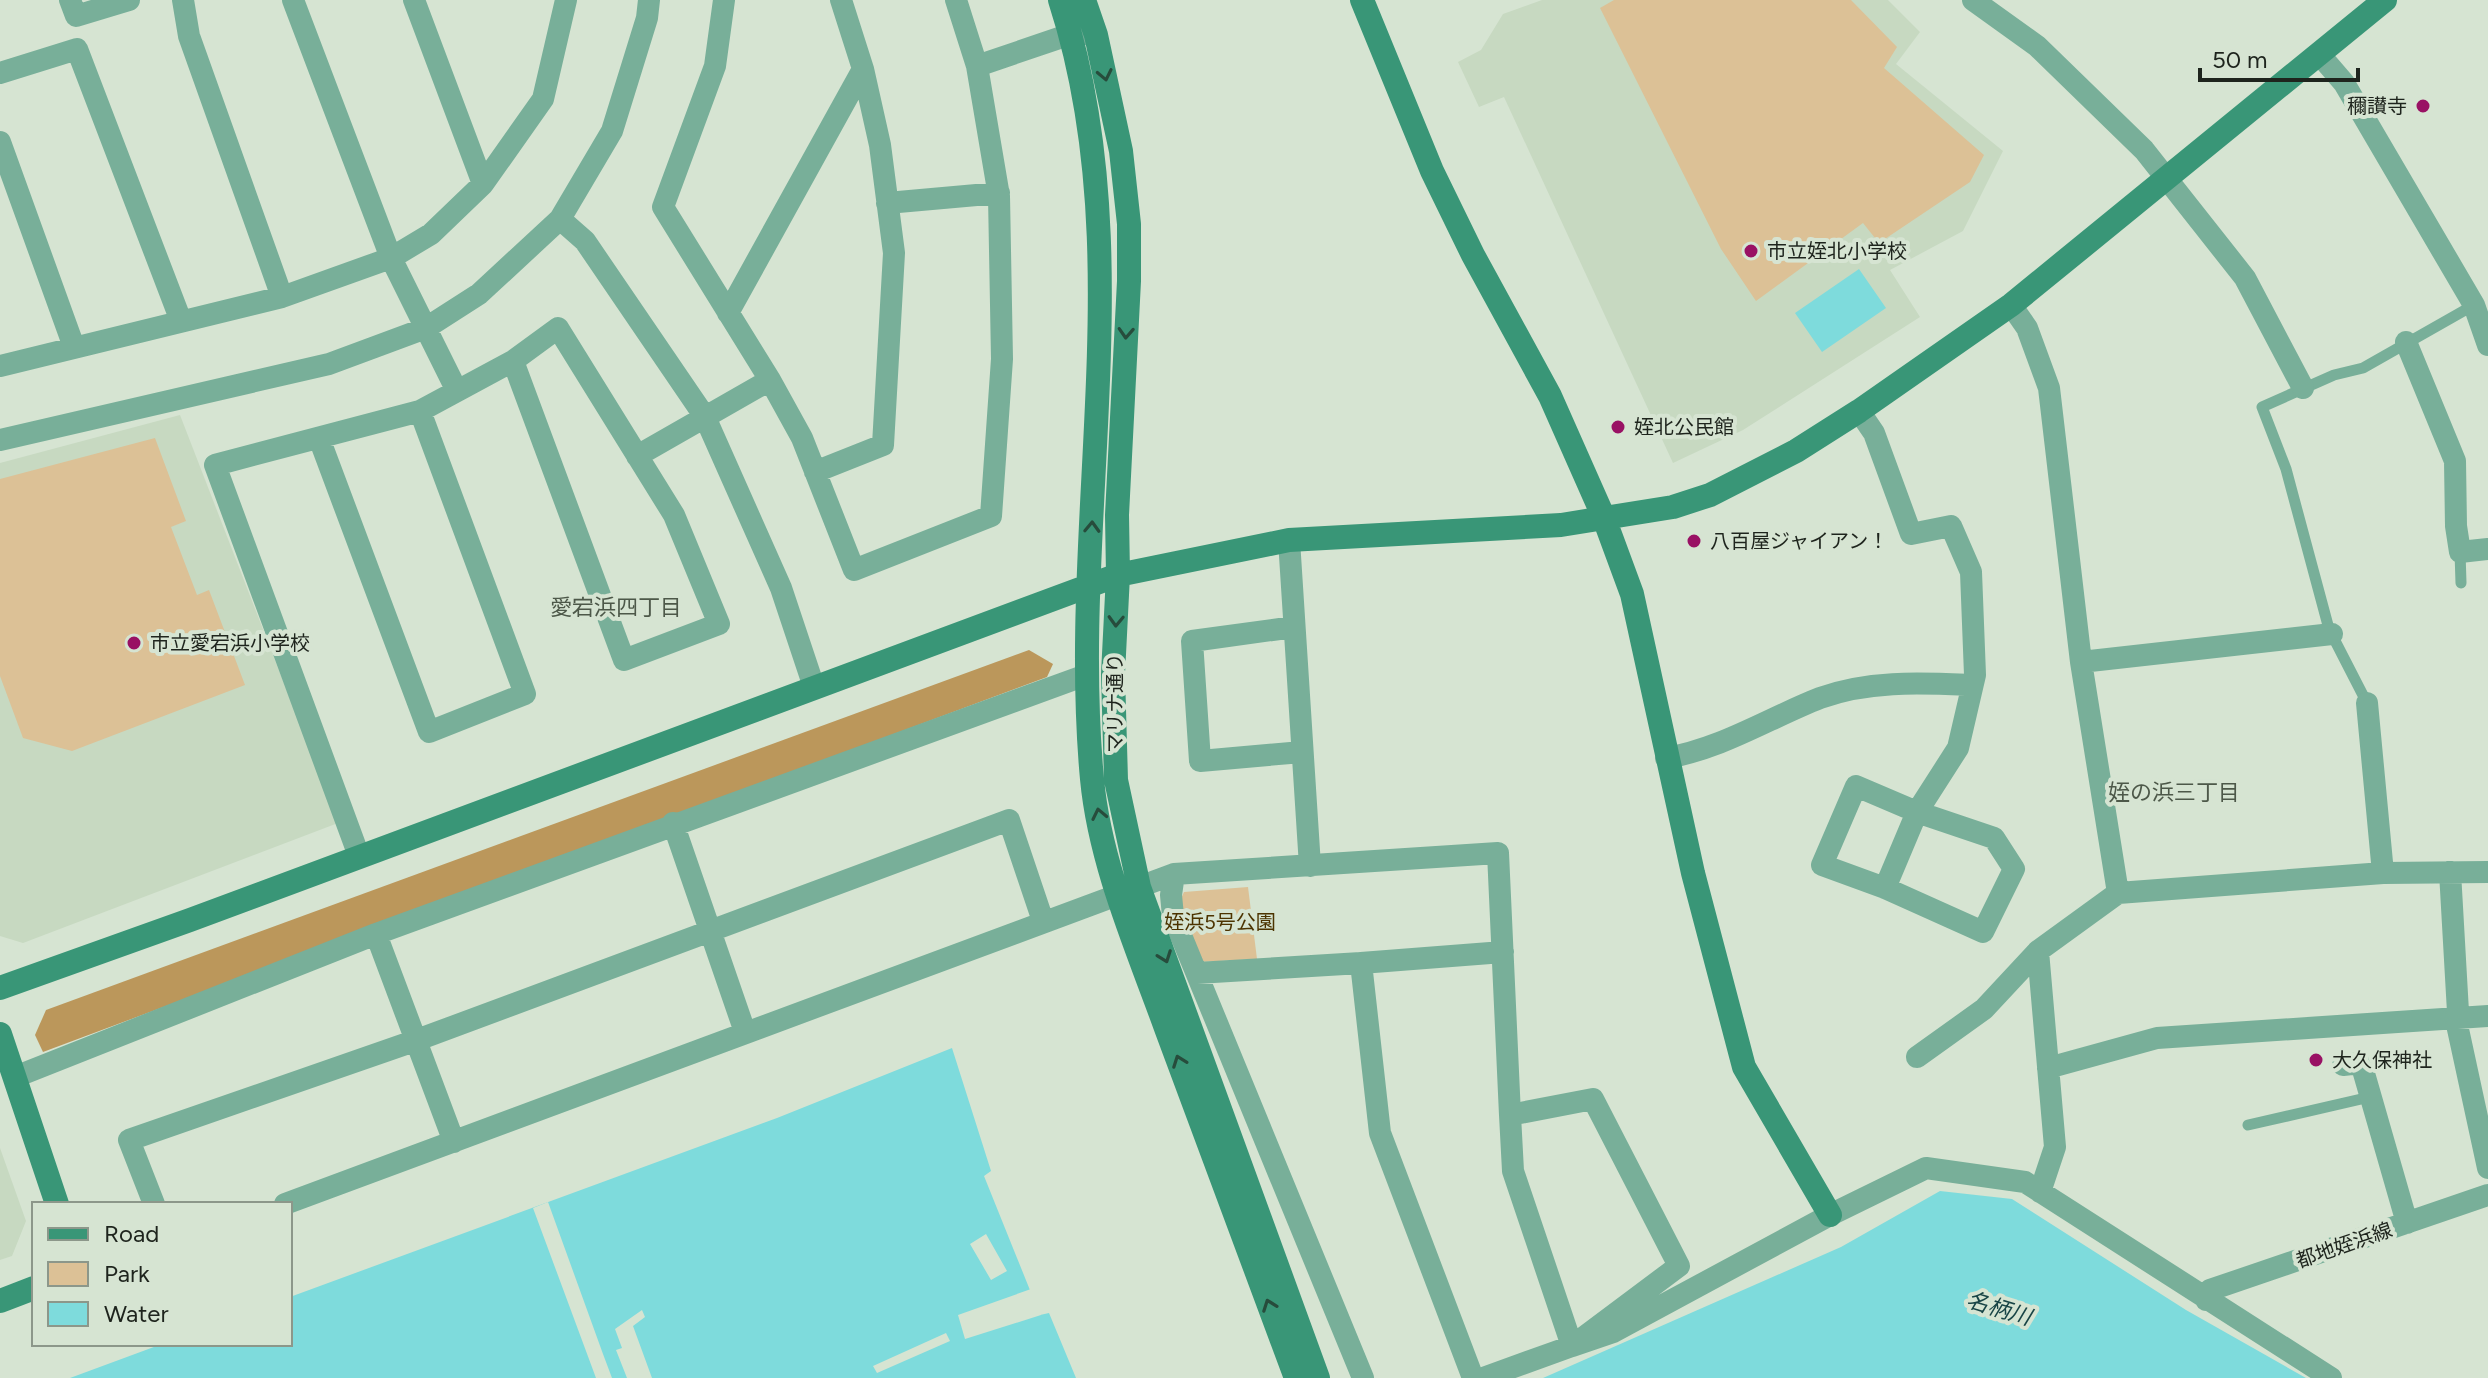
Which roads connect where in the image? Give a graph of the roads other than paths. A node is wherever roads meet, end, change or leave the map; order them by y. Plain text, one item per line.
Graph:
1 (70, 0) edge
2 (129, 0) edge
3 (183, 0) edge
4 (293, 0) edge
5 (414, 0) edge
6 (566, 0) edge
7 (649, 0) edge
8 (724, 0) edge
9 (841, 0) edge
10 (956, 0) edge
11 (1060, 0) edge
12 (1084, 0) edge
13 (1362, 0) edge
14 (1973, 0) edge
15 (2385, 0) edge
16 (1071, 34) junction
17 (1096, 35) junction
18 (2319, 54) junction
19 (977, 66) junction
20 (863, 69) junction
21 (0, 73) edge
22 (0, 142) edge
23 (2166, 178) junction
24 (483, 184) junction
25 (999, 193) junction
26 (887, 203) junction
27 (560, 219) junction
28 (391, 258) junction
29 (282, 297) junction
30 (2011, 305) junction
31 (2474, 305) junction
32 (728, 313) junction
33 (181, 321) junction
34 (426, 328) junction
35 (2406, 342) junction
36 (2488, 345) edge
37 (74, 347) junction
38 (513, 361) junction
39 (0, 366) edge
40 (770, 380) junction
41 (2303, 388) junction
42 (457, 391) junction
43 (420, 411) junction
44 (1859, 411) junction
45 (705, 417) junction
46 (319, 438) junction
47 (0, 440) edge
48 (637, 456) junction
49 (815, 472) junction
50 (1604, 518) junction
51 (1289, 540) junction
52 (2488, 549) edge
53 (2460, 552) junction
54 (1118, 575) junction
55 (2461, 583) dead end
56 (1090, 585) junction
57 (1294, 627) junction
58 (2332, 634) junction
59 (2081, 662) junction
60 (1086, 675) junction
61 (1972, 685) junction
62 (814, 687) junction
63 (2367, 703) joint
64 (1302, 752) junction
65 (1666, 758) junction
66 (1917, 812) junction
67 (673, 823) junction
68 (359, 856) junction
69 (1310, 866) junction
70 (2450, 872) junction
71 (2488, 872) edge
72 (2383, 873) junction
73 (1174, 874) junction
74 (1885, 888) junction
75 (1128, 890) junction
76 (2118, 893) junction
77 (1043, 921) junction
78 (710, 929) junction
79 (376, 934) junction
80 (2038, 951) junction
81 (1503, 952) junction
82 (1361, 963) junction
83 (1197, 973) junction
84 (0, 988) edge
85 (2488, 1016) edge
86 (2456, 1020) junction
87 (745, 1032) junction
88 (0, 1034) edge
89 (417, 1040) junction
90 (1917, 1057) dead end
91 (2343, 1065) dead end
92 (2048, 1068) junction
93 (15, 1077) junction
94 (2370, 1097) junction
95 (1510, 1115) junction
96 (2248, 1125) dead end
97 (454, 1142) junction
98 (2488, 1168) edge
99 (2040, 1192) junction
100 (2488, 1195) edge
101 (56, 1202) edge
102 (153, 1202) edge
103 (290, 1202) edge
104 (1830, 1215) junction
105 (2407, 1223) junction
106 (32, 1289) edge
107 (2206, 1300) junction
108 (0, 1301) edge
109 (1572, 1346) junction
110 (1296, 1378) edge
111 (1318, 1378) edge
112 (1363, 1378) edge
113 (1473, 1378) edge
114 (1483, 1378) edge
115 (2331, 1378) edge

1 - 2 street
3 - 29 street
4 - 28 street
5 - 24 street
6 - 24 street
7 - 27 street
8 - 32 street
9 - 20 street
10 - 19 street
11 - 16 street, マリナ通り
12 - 17 street, マリナ通り
13 - 50 street
14 - 23 street
15 - 18 street
16 - 17 street
16 - 19 street
56 -> 16 street, マリナ通り
17 -> 54 street, マリナ通り
18 - 23 street
18 - 31 street
19 - 25 street
20 - 26 street
20 - 32 street
21 - 33 street
22 - 37 street
23 - 30 street
23 - 41 street
24 - 28 street
25 - 26 street
25 - 49 street
26 - 49 street
27 - 34 street
27 - 45 street
28 - 29 street
28 - 34 street
29 - 33 street
30 - 44 street
30 - 59 street
31 - 35 lane
31 - 36 street
32 - 40 street
33 - 37 street
34 - 42 street
34 - 47 street
35 - 41 lane
35 - 53 street
37 - 39 street
38 - 42 street
38 - 48 street
38 - 48 street
40 - 45 street
40 - 49 street
41 - 58 lane
42 - 43 street
43 - 46 street
43 - 46 street
44 - 50 street
44 - 61 street
45 - 48 street
45 - 62 street
46 - 68 street
50 - 51 street
50 - 65 street
51 - 54 street
51 - 57 street
52 - 53 street
53 - 55 lane
54 - 56 street
54 -> 75 street, マリナ通り
56 - 60 street, マリナ通り
56 - 62 street
57 - 64 street
57 - 64 street
58 - 59 street
58 - 63 lane
59 - 76 street
60 - 67 street
75 -> 60 street, マリナ通り
61 - 65 street
61 - 66 street
62 - 68 street
63 - 72 street
64 - 69 street
65 - 104 street
66 - 74 street
66 - 74 street
66 - 74 street
67 - 78 street
67 - 79 street
68 - 84 street
69 - 73 street
69 - 81 street
70 - 71 street
70 - 72 street
70 - 86 street
72 - 76 street
73 - 75 street
73 - 83 street
75 - 77 street
110 -> 75 street, マリナ通り
75 -> 111 street, マリナ通り
76 - 80 street
77 - 78 street
77 - 87 street
78 - 87 street
78 - 89 street
79 - 89 street
79 - 93 street
80 - 90 street
80 - 92 street
81 - 82 street
81 - 95 street
82 - 83 street
82 - 113 street
83 - 112 street
85 - 86 street
86 - 92 street
86 - 98 street
87 - 97 street
88 - 93 street
89 - 97 street
89 - 102 street
91 - 94 street
92 - 99 street
93 - 101 street
94 - 96 lane
94 - 105 street
95 - 109 street
95 - 109 street
97 - 103 street
99 - 104 street
99 - 107 street
100 - 105 street, 都地姪浜線
104 - 109 street
105 - 107 street, 都地姪浜線
106 - 108 street
107 - 115 street
109 - 114 street

